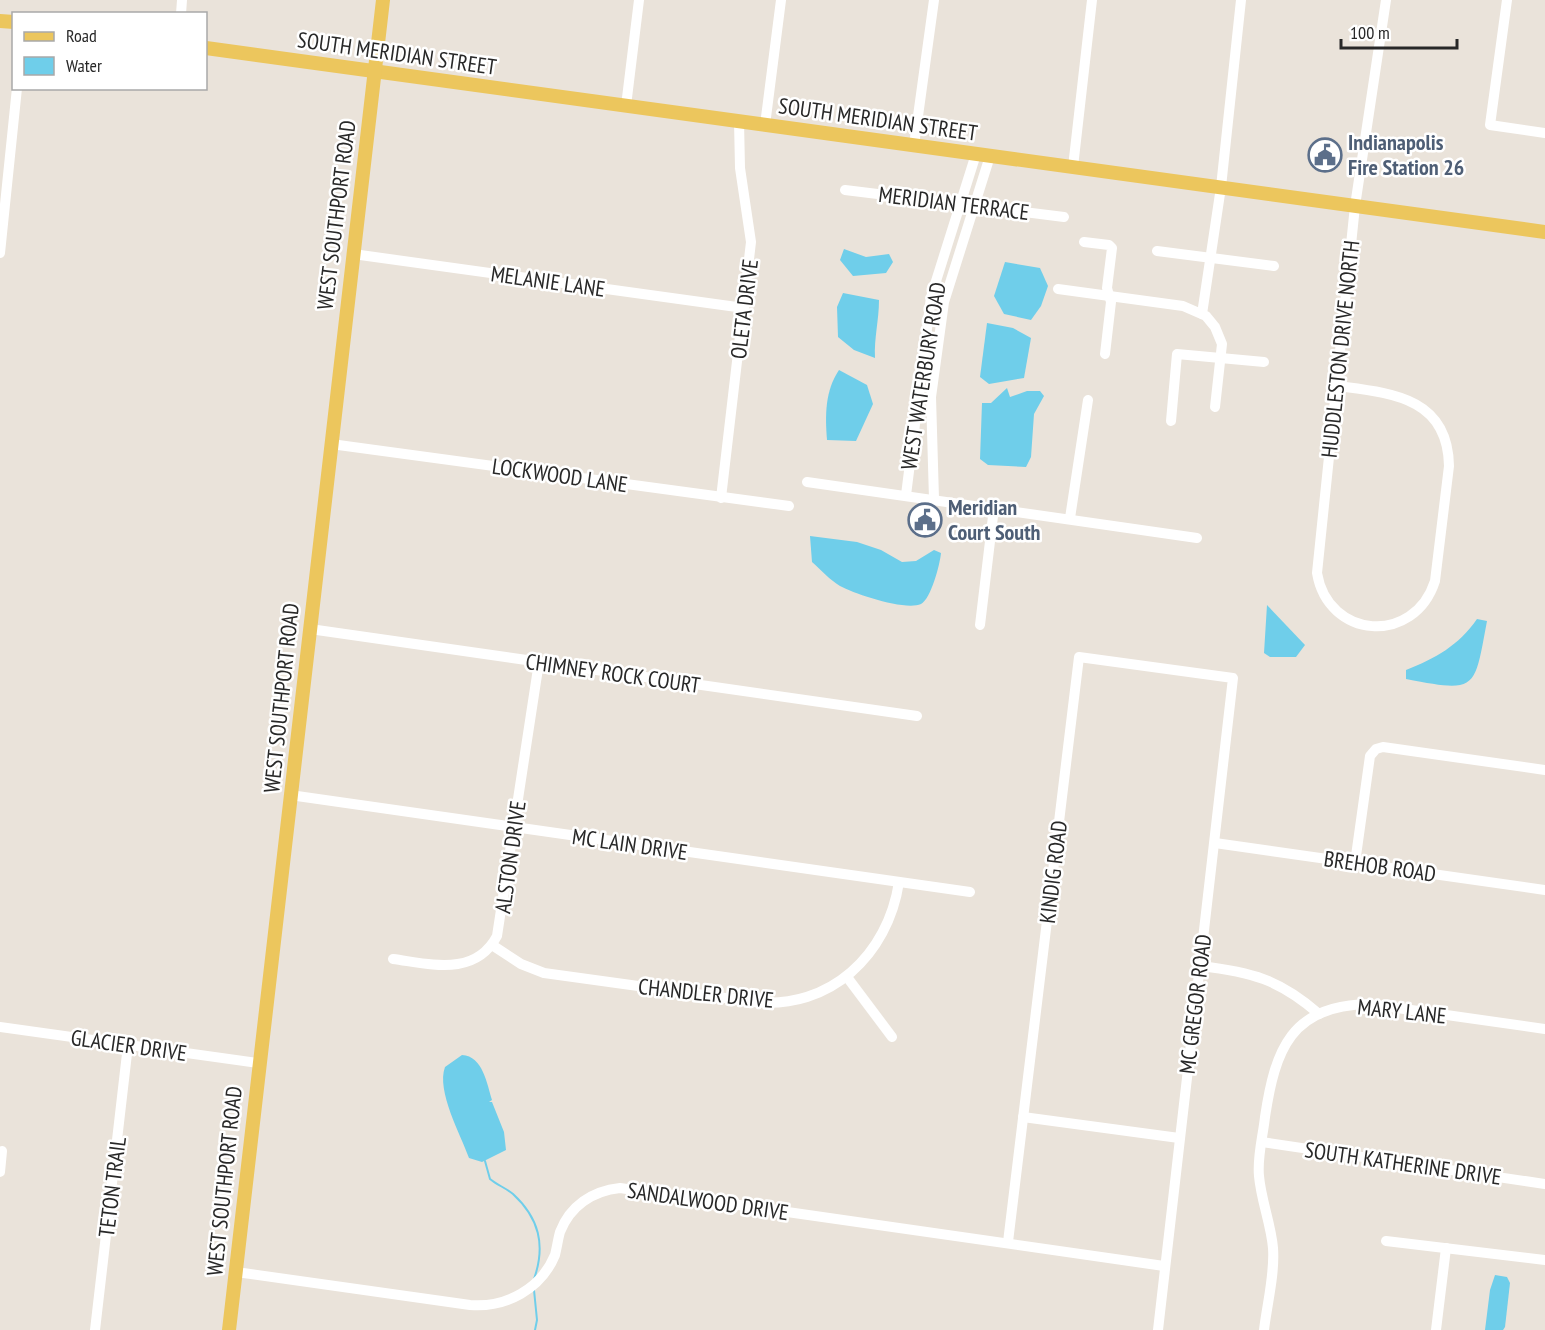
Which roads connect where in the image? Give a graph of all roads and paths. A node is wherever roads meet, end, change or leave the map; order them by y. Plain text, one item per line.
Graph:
1 (383, 0) edge
2 (639, 0) edge
3 (781, 0) edge
4 (934, 0) edge
5 (1092, 0) edge
6 (1241, 0) edge
7 (1386, 0) edge
8 (1507, 0) edge
9 (207, 48) edge
10 (374, 71) junction
11 (17, 90) edge
12 (626, 106) junction
13 (739, 121) junction
14 (765, 125) junction
15 (1545, 133) edge
16 (914, 145) junction
17 (983, 155) junction
18 (1073, 167) junction
19 (1221, 187) junction
20 (845, 190) dead end
21 (960, 204) junction
22 (974, 206) junction
23 (1355, 206) junction
24 (1064, 217) dead end
25 (1545, 232) edge
26 (1084, 242) dead end
27 (1157, 251) dead end
28 (0, 253) edge
29 (353, 254) junction
30 (1211, 257) junction
31 (1274, 266) dead end
32 (1058, 289) dead end
33 (1110, 296) junction
34 (744, 308) junction
35 (1202, 314) junction
36 (1105, 354) dead end
37 (1221, 358) junction
38 (1264, 362) dead end
39 (1338, 386) junction
40 (1088, 400) dead end
41 (1215, 407) dead end
42 (1171, 421) dead end
43 (331, 444) junction
44 (807, 483) dead end
45 (906, 495) junction
46 (721, 498) junction
47 (934, 500) junction
48 (789, 506) dead end
49 (994, 508) junction
50 (1070, 518) junction
51 (1197, 538) dead end
52 (980, 625) dead end
53 (310, 629) junction
54 (539, 662) junction
55 (1233, 678) joint
56 (917, 716) dead end
57 (1545, 770) edge
58 (290, 795) junction
59 (514, 827) junction
60 (1215, 843) junction
61 (1355, 863) junction
62 (899, 882) junction
63 (1545, 890) edge
64 (970, 892) dead end
65 (492, 945) junction
66 (393, 959) dead end
67 (1200, 966) junction
68 (847, 977) junction
69 (1319, 1014) junction
70 (0, 1027) edge
71 (1545, 1029) edge
72 (892, 1037) dead end
73 (128, 1045) junction
74 (258, 1063) junction
75 (1023, 1117) junction
76 (1179, 1138) junction
77 (1262, 1142) junction
78 (2, 1151) dead end
79 (0, 1172) edge
80 (1545, 1184) edge
81 (1386, 1241) dead end
82 (1008, 1242) junction
83 (1446, 1248) junction
84 (1545, 1260) edge
85 (1164, 1266) junction
86 (236, 1272) junction
87 (96, 1330) edge
88 (229, 1330) edge
89 (1158, 1330) edge
90 (1264, 1330) edge
91 (1436, 1330) edge

1 - 10 main road, WEST SOUTHPORT ROAD
2 - 12 street
3 - 14 street
4 - 16 street
5 - 18 street
6 - 19 street
7 - 23 street, HUDDLESTON DRIVE NORTH
8 - 15 street
9 - 10 main road, SOUTH MERIDIAN STREET
10 - 12 main road, SOUTH MERIDIAN STREET
10 - 29 main road, WEST SOUTHPORT ROAD
11 - 28 street
12 - 13 main road, SOUTH MERIDIAN STREET
13 - 14 main road, SOUTH MERIDIAN STREET
13 - 34 street, OLETA DRIVE
14 - 16 main road, SOUTH MERIDIAN STREET
16 - 17 main road, SOUTH MERIDIAN STREET
17 - 18 main road, SOUTH MERIDIAN STREET
17 - 21 street, WEST WATERBURY ROAD
17 - 22 street, WEST WATERBURY ROAD
18 - 19 main road, SOUTH MERIDIAN STREET
19 - 23 main road, SOUTH MERIDIAN STREET
19 - 30 street
20 - 21 street, MERIDIAN TERRACE
21 - 22 street, MERIDIAN TERRACE
21 - 45 street, WEST WATERBURY ROAD
22 - 24 street, MERIDIAN TERRACE
22 - 47 street, WEST WATERBURY ROAD
23 - 25 main road, SOUTH MERIDIAN STREET
23 - 39 street, HUDDLESTON DRIVE NORTH
26 - 33 street
27 - 30 street
29 - 34 street, MELANIE LANE
29 - 43 main road, WEST SOUTHPORT ROAD
30 - 31 street
30 - 35 street
32 - 33 street
33 - 35 street
33 - 36 street
34 - 46 street, OLETA DRIVE
35 - 37 street
37 - 38 street
37 - 41 street
37 - 42 street
39 - 39 street, HUDDLESTON DRIVE NORTH
40 - 50 street
43 - 46 street, LOCKWOOD LANE
43 - 53 main road, WEST SOUTHPORT ROAD
44 - 45 street
45 - 47 street
46 - 48 street, LOCKWOOD LANE
47 - 49 street
49 - 50 street
49 - 52 street
50 - 51 street
53 - 54 street, CHIMNEY ROCK COURT
53 - 58 main road, WEST SOUTHPORT ROAD
54 - 56 street, CHIMNEY ROCK COURT
54 - 59 street, ALSTON DRIVE
55 - 60 street, MC GREGOR ROAD
55 - 75 street, KINDIG ROAD
57 - 61 street
58 - 59 street, MC LAIN DRIVE
58 - 74 main road, WEST SOUTHPORT ROAD
59 - 62 street, MC LAIN DRIVE
59 - 65 street, ALSTON DRIVE
60 - 61 street, BREHOB ROAD
60 - 67 street, MC GREGOR ROAD
61 - 63 street, BREHOB ROAD
62 - 64 street, MC LAIN DRIVE
62 - 68 street, CHANDLER DRIVE
65 - 66 street, ALSTON DRIVE
65 - 68 street, CHANDLER DRIVE
67 - 69 street
67 - 76 street, MC GREGOR ROAD
68 - 72 street
69 - 71 street, MARY LANE
69 - 77 street, MARY LANE
70 - 73 street, GLACIER DRIVE
73 - 74 street, GLACIER DRIVE
73 - 87 street, TETON TRAIL
74 - 86 main road, WEST SOUTHPORT ROAD
75 - 76 street
75 - 82 street, KINDIG ROAD
76 - 85 street, MC GREGOR ROAD
77 - 80 street, SOUTH KATHERINE DRIVE
77 - 90 street, MARY LANE
78 - 79 street
81 - 83 street
82 - 85 street, SANDALWOOD DRIVE
82 - 86 street, SANDALWOOD DRIVE
83 - 84 street
83 - 91 street
85 - 89 street, MC GREGOR ROAD
86 - 88 main road, WEST SOUTHPORT ROAD

